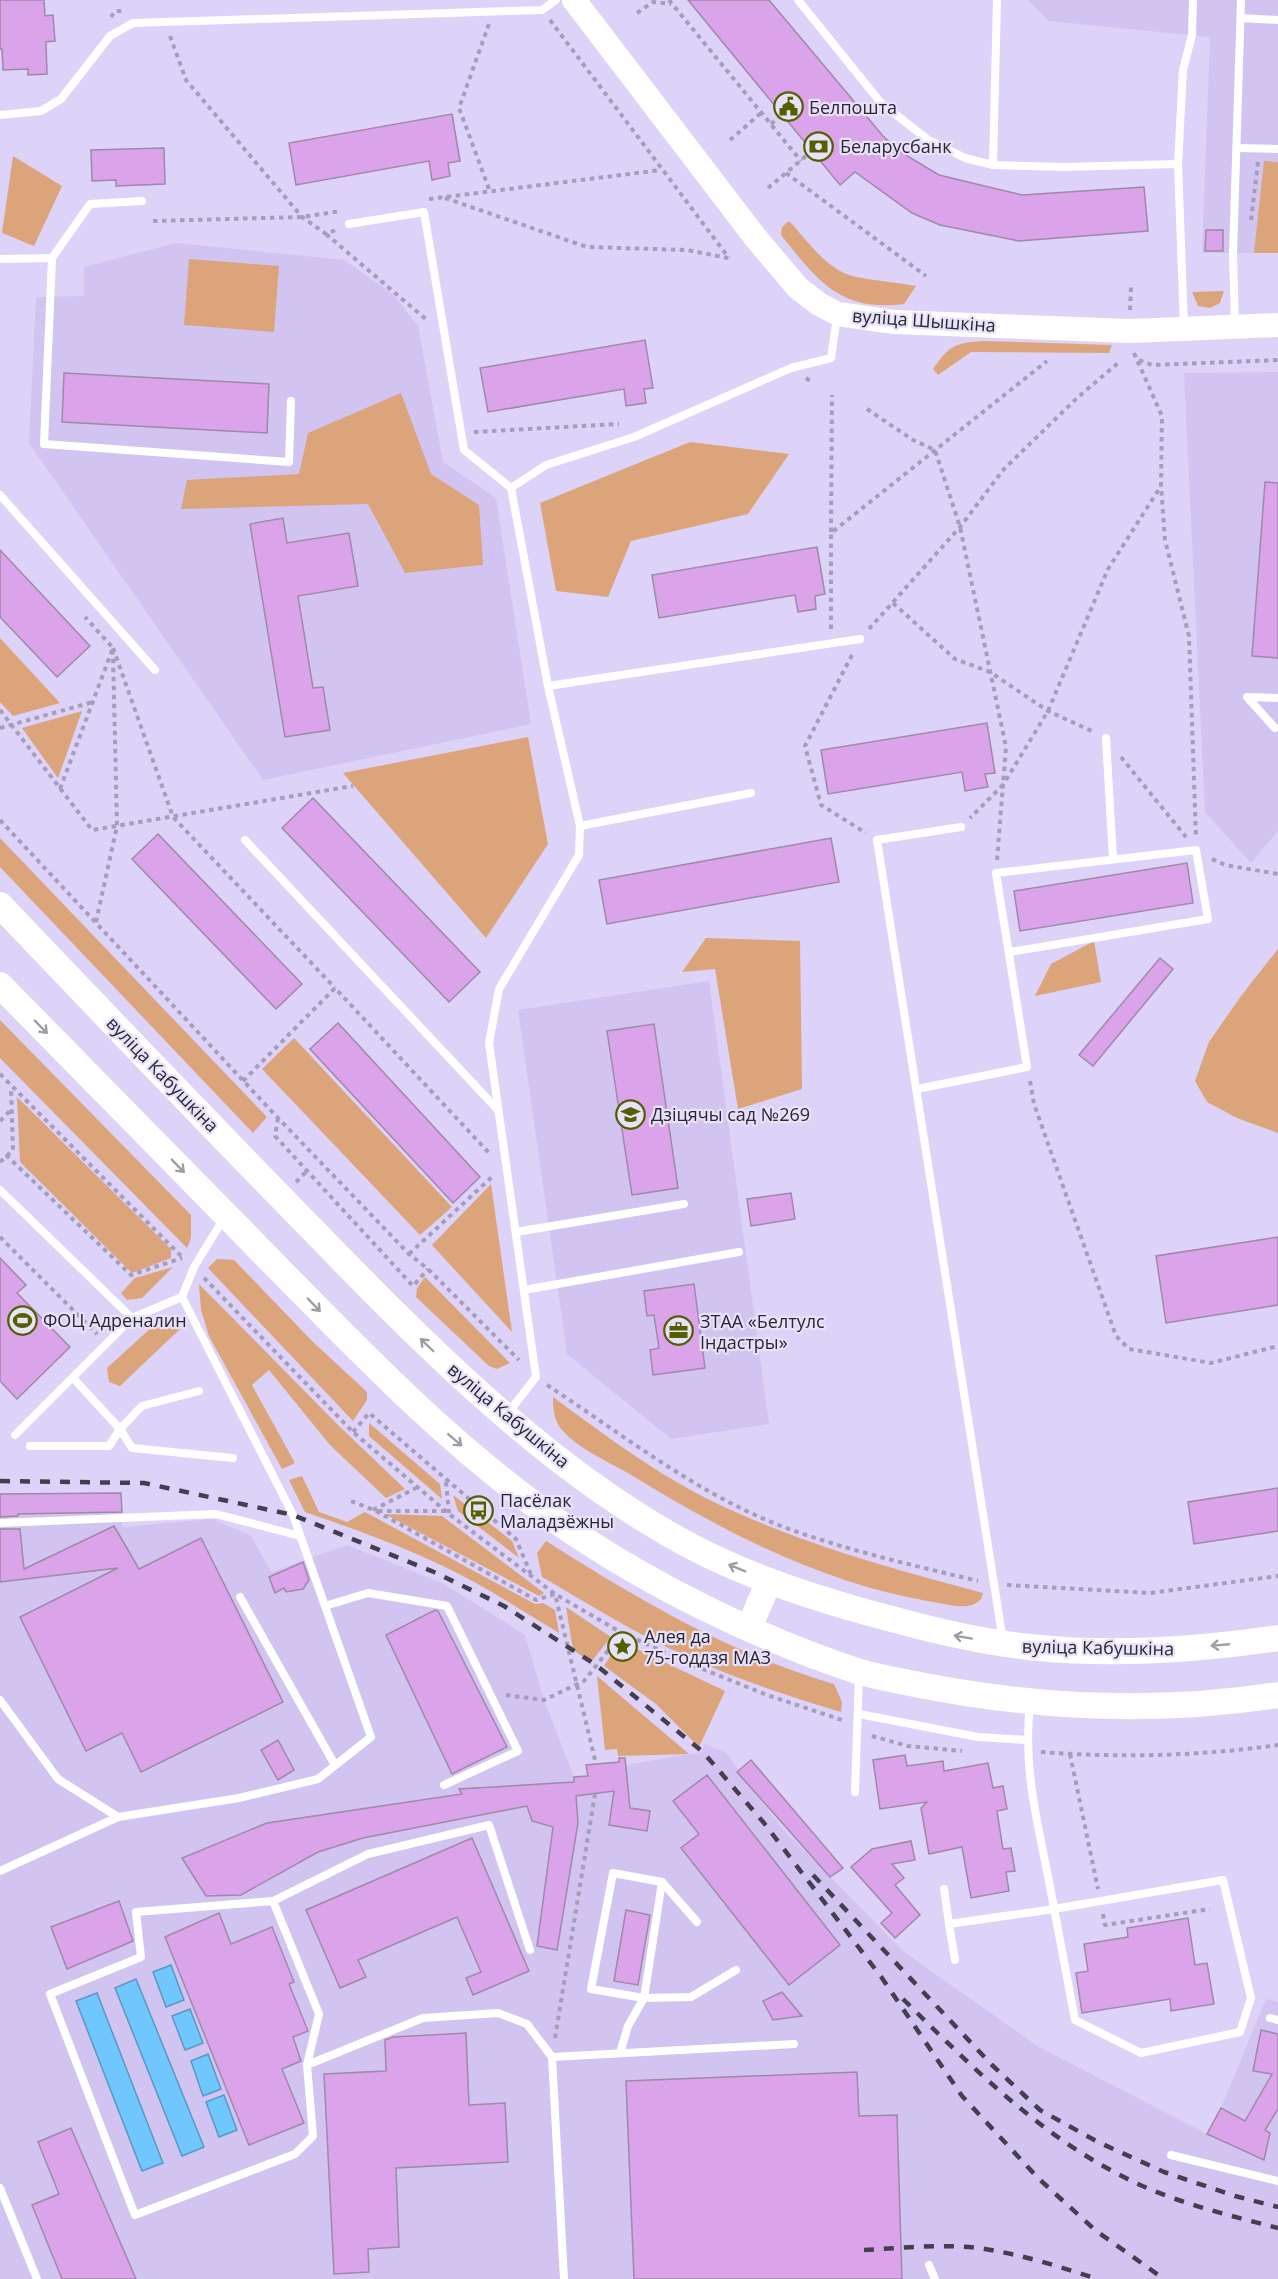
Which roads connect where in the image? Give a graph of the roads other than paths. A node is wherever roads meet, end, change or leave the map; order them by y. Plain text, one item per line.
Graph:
1 (556, 0) edge
2 (574, 0) edge
3 (798, 0) edge
4 (997, 0) edge
5 (1193, 0) edge
6 (1241, 0) edge
7 (1241, 18) junction
8 (1278, 20) edge
9 (0, 115) edge
10 (1237, 148) junction
11 (1278, 149) edge
12 (1178, 164) junction
13 (993, 165) junction
14 (142, 201) dead end
15 (349, 224) road end
16 (52, 258) junction
17 (0, 259) edge
18 (838, 314) junction
19 (1278, 325) edge
20 (1235, 328) junction
21 (1184, 329) junction
22 (291, 401) dead end
23 (511, 488) junction
24 (0, 495) edge
25 (860, 639) road end
26 (154, 670) dead end
27 (548, 686) junction
28 (1278, 698) edge
29 (1275, 728) dead end
30 (1106, 738) road end
31 (751, 793) dead end
32 (580, 826) junction
33 (961, 827) road end
34 (245, 840) dead end
35 (1113, 859) junction
36 (0, 905) edge
37 (1010, 952) junction
38 (0, 985) edge
39 (917, 1089) junction
40 (498, 1111) junction
41 (0, 1190) edge
42 (684, 1204) dead end
43 (226, 1215) junction
44 (516, 1232) junction
45 (739, 1252) dead end
46 (524, 1290) junction
47 (182, 1297) junction
48 (132, 1318) junction
49 (74, 1379) junction
50 (199, 1391) dead end
51 (506, 1416) junction
52 (120, 1429) junction
53 (15, 1436) dead end
54 (30, 1446) dead end
55 (233, 1458) dead end
56 (0, 1522) edge
57 (300, 1536) junction
58 (769, 1581) junction
59 (240, 1597) dead end
60 (325, 1606) junction
61 (749, 1628) junction
62 (1278, 1638) edge
63 (1004, 1644) junction
64 (859, 1672) junction
65 (1278, 1695) edge
66 (0, 1700) edge
67 (1031, 1701) junction
68 (859, 1714) junction
69 (1026, 1740) junction
70 (335, 1766) junction
71 (444, 1785) dead end
72 (855, 1792) dead end
73 (118, 1817) junction
74 (0, 1871) edge
75 (662, 1882) junction
76 (944, 1888) dead end
77 (273, 1901) junction
78 (1054, 1909) junction
79 (697, 1922) dead end
80 (949, 1924) junction
81 (530, 1950) dead end
82 (955, 1960) dead end
83 (736, 1970) dead end
84 (644, 1998) junction
85 (794, 2044) dead end
86 (620, 2054) junction
87 (552, 2057) junction
88 (307, 2066) junction
89 (1171, 2155) dead end
90 (1278, 2181) edge
91 (0, 2188) edge
92 (929, 2265) dead end
93 (37, 2279) edge
94 (564, 2279) edge
95 (935, 2279) edge

1 - 9 lane
2 - 18 main road, вуліца Шышкіна
3 - 13 lane
4 - 13 lane
5 - 12 lane
6 - 7 lane
7 - 8 lane
7 - 10 lane
10 - 11 lane
10 - 20 lane
12 - 13 lane
12 - 21 lane
14 - 16 lane
15 - 23 lane
16 - 17 lane
16 - 22 lane
18 - 21 main road, вуліца Шышкіна
18 - 23 lane
19 - 20 main road, вуліца Шышкіна
20 - 21 main road, вуліца Шышкіна
23 - 27 lane
24 - 26 lane
25 - 27 lane
27 - 32 lane
28 - 29 lane
30 - 35 lane
31 - 32 lane
32 - 40 lane
33 - 39 lane
34 - 40 lane
35 - 37 lane
35 - 37 lane
51 -> 36 main road, вуліца Кабушкіна
37 - 39 lane
38 -> 43 main road
39 - 63 lane
40 - 44 lane
41 - 48 lane
42 - 44 lane
43 - 47 lane
43 -> 61 main road
44 - 46 lane
45 - 46 lane
46 - 51 lane
47 - 48 lane
47 - 57 lane
48 - 49 lane
49 - 52 lane
49 - 53 lane
50 - 52 lane
58 -> 51 main road, вуліца Кабушкіна
52 - 54 lane
52 - 55 lane
56 - 57 lane
57 - 60 lane
58 - 61 main road
63 -> 58 main road, вуліца Кабушкіна
59 - 70 lane
60 - 70 lane
60 - 71 lane
61 - 64 main road
62 -> 63 main road, вуліца Кабушкіна
64 - 67 main road
64 - 68 lane
65 - 67 main road
66 - 73 lane
67 - 69 lane
68 - 69 lane
68 - 72 lane
69 - 78 lane
70 - 73 lane
73 - 74 lane
75 - 79 lane
75 - 84 lane
75 - 84 lane
76 - 80 lane
77 - 81 lane
77 - 88 lane
77 - 88 lane
78 - 78 lane
78 - 80 lane
80 - 82 lane
83 - 84 lane
84 - 86 lane
85 - 86 lane
86 - 87 lane
87 - 88 lane
87 - 94 lane
89 - 90 lane
91 - 93 lane
92 - 95 lane

